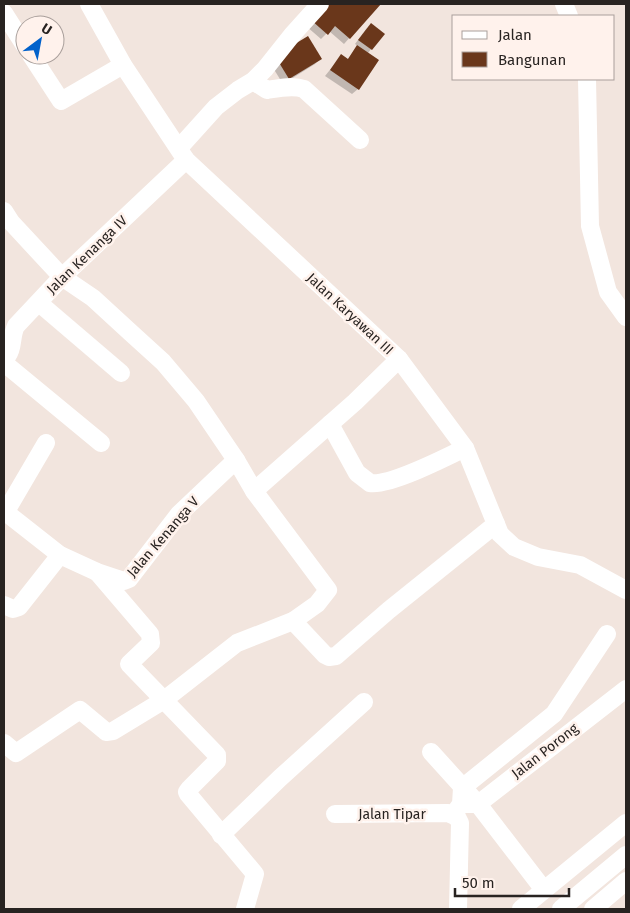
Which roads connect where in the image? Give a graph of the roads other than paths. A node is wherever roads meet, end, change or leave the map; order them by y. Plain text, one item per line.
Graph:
1 (88, 4) edge
2 (320, 4) edge
3 (4, 13) edge
4 (15, 30) edge
5 (38, 65) edge
6 (123, 65) junction
7 (587, 80) edge
8 (253, 81) junction
9 (360, 140) dead end
10 (182, 154) junction
11 (4, 211) edge
12 (62, 277) junction
13 (39, 303) junction
14 (626, 317) edge
15 (399, 360) junction
16 (4, 361) edge
17 (121, 373) dead end
18 (330, 424) junction
19 (46, 443) dead end
20 (101, 443) dead end
21 (465, 448) junction
22 (236, 460) junction
23 (254, 491) junction
24 (4, 512) edge
25 (496, 524) junction
26 (60, 555) junction
27 (97, 572) junction
28 (626, 590) edge
29 (4, 605) edge
30 (293, 621) junction
31 (606, 634) dead end
32 (626, 689) edge
33 (164, 700) junction
34 (364, 702) dead end
35 (4, 743) edge
36 (431, 752) dead end
37 (460, 805) junction
38 (335, 814) dead end
39 (626, 823) edge
40 (221, 835) junction
41 (626, 855) edge
42 (626, 881) edge
43 (544, 890) junction
44 (600, 907) edge
45 (246, 909) edge
46 (458, 909) edge
47 (521, 909) edge
48 (561, 909) edge

1 - 6 street, Jalan Karyawan III
2 - 8 street, Jalan Kenanga IV
3 - 4 street
5 - 6 street
6 - 10 street, Jalan Karyawan III
7 - 14 street
8 - 9 street
8 - 10 street, Jalan Kenanga IV
10 - 12 street, Jalan Kenanga IV
10 - 15 street, Jalan Karyawan III
11 - 12 street
12 - 13 street, Jalan Kenanga IV
12 - 22 street
13 - 16 street, Jalan Kenanga IV
13 - 17 street
15 - 18 street
15 - 21 street, Jalan Karyawan III
16 - 20 street
18 - 21 street
18 - 23 street
19 - 24 street
21 - 25 street, Jalan Karyawan III
22 - 23 street
22 - 27 street, Jalan Kenanga V
23 - 30 street
24 - 26 street, Jalan Kenanga V
25 - 28 street, Jalan Karyawan III
25 - 30 street
26 - 27 street, Jalan Kenanga V
26 - 29 street
27 - 33 street
30 - 33 street
31 - 37 street
32 - 37 street, Jalan Porong
33 - 35 street
33 - 40 street
34 - 40 street
36 - 37 street
37 - 38 street, Jalan Tipar
37 - 43 street
37 - 46 street
39 - 43 street
40 - 45 street
41 - 48 street
42 - 44 street
43 - 47 street

